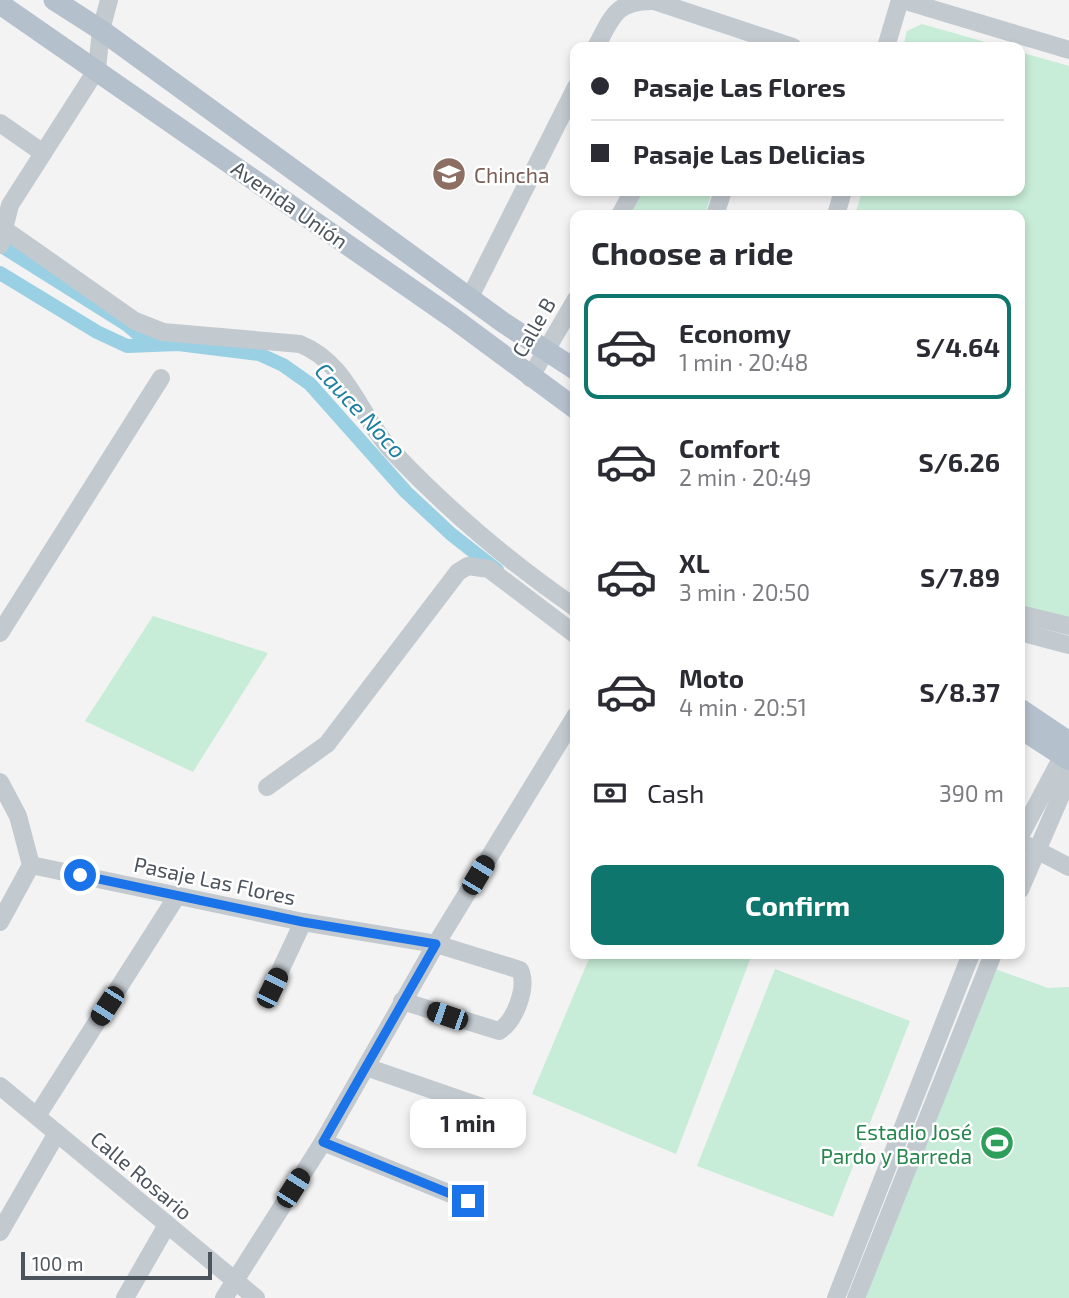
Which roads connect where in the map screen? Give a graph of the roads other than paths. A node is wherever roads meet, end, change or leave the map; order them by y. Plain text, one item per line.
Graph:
1 (54, 0) edge
2 (109, 0) edge
3 (901, 0) edge
4 (0, 4) edge
5 (926, 4) edge
6 (892, 26) junction
7 (101, 30) junction
8 (599, 42) edge
9 (778, 42) edge
10 (887, 42) edge
11 (1069, 50) edge
12 (97, 69) junction
13 (570, 100) edge
14 (0, 123) edge
15 (43, 153) junction
16 (2, 239) edge
17 (470, 297) junction
18 (570, 309) edge
19 (546, 350) junction
20 (570, 366) edge
21 (162, 378) dead end
22 (530, 378) junction
23 (570, 405) edge
24 (570, 604) edge
25 (1025, 615) edge
26 (1069, 626) edge
27 (570, 630) edge
28 (0, 633) edge
29 (1025, 633) edge
30 (1069, 645) edge
31 (1025, 713) edge
32 (570, 725) edge
33 (1025, 730) edge
34 (1067, 750) edge
35 (1069, 777) edge
36 (0, 782) edge
37 (267, 787) dead end
38 (1025, 829) edge
39 (1025, 842) edge
40 (1037, 850) junction
41 (31, 865) junction
42 (1069, 867) edge
43 (1025, 878) edge
44 (177, 896) junction
45 (0, 922) edge
46 (303, 922) junction
47 (436, 944) junction
48 (969, 959) edge
49 (991, 959) edge
50 (272, 988) dead end
51 (402, 1001) junction
52 (940, 1031) junction
53 (956, 1038) junction
54 (366, 1067) junction
55 (0, 1086) edge
56 (482, 1107) dead end
57 (37, 1116) junction
58 (57, 1133) junction
59 (323, 1142) junction
60 (468, 1201) dead end
61 (866, 1220) junction
62 (167, 1224) junction
63 (883, 1227) junction
64 (0, 1231) edge
65 (234, 1280) junction
66 (125, 1298) edge
67 (224, 1298) edge
68 (256, 1298) edge
69 (836, 1298) edge
70 (856, 1298) edge

1 - 7 main road, Avenida Unión
2 - 7 street
3 - 5 street
3 - 6 street
4 - 12 main road, Avenida Unión
5 - 6 street
5 - 11 street
6 - 10 street
7 - 12 street
7 - 17 main road, Avenida Unión
8 - 9 street
12 - 15 street
12 - 22 main road, Avenida Unión
13 - 17 street
14 - 15 street
15 - 16 street
16 - 24 street
17 - 19 main road, Avenida Unión
18 - 19 street, Calle B
19 - 20 main road, Avenida Unión
19 - 22 street, Calle B
21 - 28 street
22 - 23 main road, Avenida Unión
25 - 26 street
27 - 37 street
29 - 30 street
31 - 34 main road
32 - 47 street
33 - 34 main road
34 - 38 street
35 - 40 street
36 - 41 street
39 - 40 street
40 - 42 street
40 - 43 street
41 - 44 street, Pasaje Las Flores
41 - 45 street
44 - 46 street, Pasaje Las Flores
44 - 57 street
46 - 47 street, Pasaje Las Flores
46 - 50 street
47 - 51 street
47 - 51 street, Pasaje Las Flores
48 - 52 street
49 - 53 street
51 - 54 street
52 - 53 street
52 - 61 street
53 - 63 street
54 - 56 street
54 - 59 street
55 - 57 street, Calle Rosario
57 - 58 street, Calle Rosario
58 - 62 street, Calle Rosario
58 - 64 street
59 - 60 street
59 - 65 street
61 - 63 street
61 - 69 street
62 - 65 street, Calle Rosario
62 - 66 street
63 - 70 street
65 - 67 street
65 - 68 street, Calle Rosario

